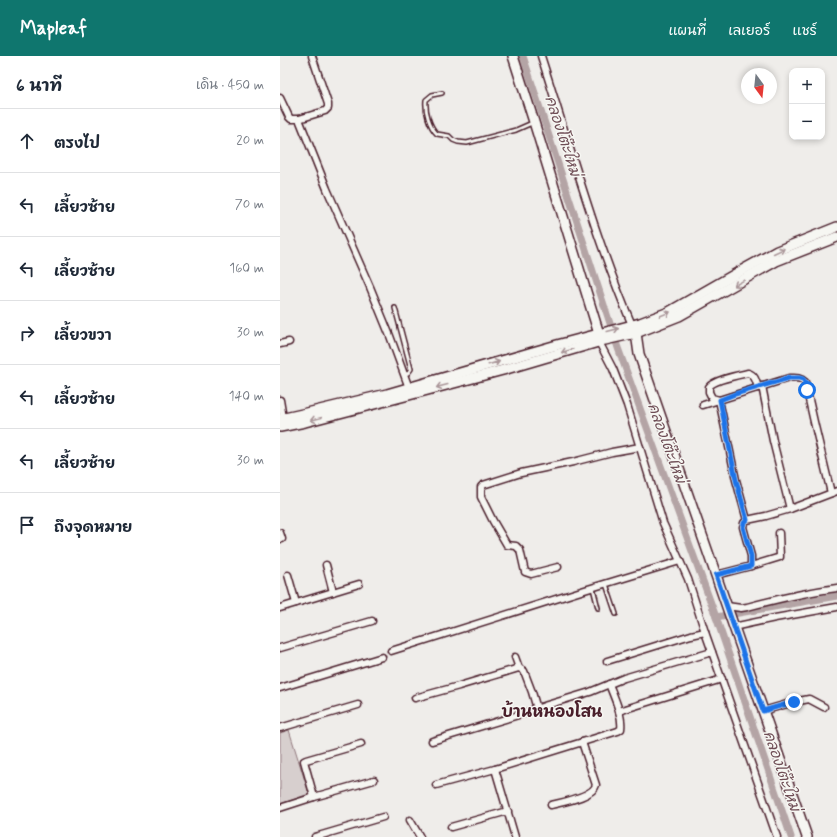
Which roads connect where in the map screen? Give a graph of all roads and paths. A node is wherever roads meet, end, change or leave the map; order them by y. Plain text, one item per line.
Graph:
1 (312, 56) edge
2 (513, 56) edge
3 (541, 56) edge
4 (442, 92) dead end
5 (280, 98) edge
6 (299, 119) junction
7 (534, 122) junction
8 (837, 227) edge
9 (837, 237) edge
10 (394, 308) dead end
11 (631, 330) junction
12 (600, 337) junction
13 (289, 342) dead end
14 (280, 344) edge
15 (404, 375) junction
16 (760, 387) junction
17 (409, 388) junction
18 (280, 400) edge
19 (720, 400) junction
20 (703, 405) dead end
21 (281, 421) edge
22 (640, 447) junction
23 (834, 492) edge
24 (790, 509) junction
25 (747, 520) junction
26 (779, 533) dead end
27 (680, 561) junction
28 (326, 565) dead end
29 (751, 566) junction
30 (558, 567) dead end
31 (288, 575) dead end
32 (716, 575) junction
33 (359, 584) dead end
34 (606, 584) junction
35 (593, 588) junction
36 (837, 588) edge
37 (333, 592) junction
38 (296, 603) junction
39 (837, 607) edge
40 (280, 608) edge
41 (598, 608) dead end
42 (728, 609) junction
43 (616, 614) dead end
44 (372, 622) dead end
45 (733, 625) junction
46 (705, 632) junction
47 (280, 648) edge
48 (391, 650) dead end
49 (712, 652) junction
50 (382, 657) dead end
51 (515, 657) dead end
52 (607, 661) dead end
53 (519, 668) junction
54 (722, 679) junction
55 (609, 684) junction
56 (280, 688) edge
57 (414, 698) dead end
58 (358, 705) dead end
59 (824, 707) dead end
60 (537, 708) junction
61 (619, 711) junction
62 (763, 711) junction
63 (280, 728) edge
64 (432, 741) dead end
65 (582, 742) junction
66 (361, 744) dead end
67 (495, 769) junction
68 (374, 780) dead end
69 (436, 785) dead end
70 (314, 797) junction
71 (551, 805) dead end
72 (280, 808) edge
73 (508, 811) junction
74 (383, 817) dead end
75 (410, 820) dead end
76 (452, 827) dead end
77 (315, 837) edge
78 (420, 837) edge
79 (515, 837) edge
80 (777, 837) edge
81 (807, 837) edge

1 - 6 street
2 - 7 street
3 - 11 street
4 - 7 lane
5 - 6 street
6 - 15 street
7 - 12 street
11 -> 8 street
9 -> 11 street
10 - 15 lane
11 - 12 street
11 - 32 street
17 -> 12 street
12 -> 21 street
12 - 22 street
13 - 14 street
15 - 17 street
16 - 19 street
16 - 19 street
16 - 23 street
16 - 24 street
17 - 21 street
18 - 21 street
19 - 20 street
19 - 25 street
22 - 27 street
22 - 30 street
23 - 24 street
24 - 25 street
25 - 29 street
26 - 29 street
27 - 34 street
27 - 46 street
28 - 37 street
29 - 32 street
31 - 38 street
32 - 42 street
33 - 37 street
34 - 35 street
34 - 43 lane
35 - 41 lane
35 - 48 street
36 - 42 street
37 - 38 street
38 - 40 street
39 - 45 street
42 - 45 street
44 - 47 street
45 - 62 street
46 - 49 street
46 - 52 street
49 - 54 street
49 - 55 street
50 - 56 street
51 - 53 street
53 - 57 street
53 - 60 street
54 - 61 street
54 - 80 street
55 - 60 street
55 - 61 street
58 - 63 street
59 - 62 street
60 - 64 street
61 - 65 street
62 - 81 street
65 - 67 street
65 - 71 street
66 - 70 street
67 - 69 street
67 - 73 street
68 - 70 street
70 - 72 street
73 - 76 street
73 - 79 street
74 - 77 street
75 - 78 street

